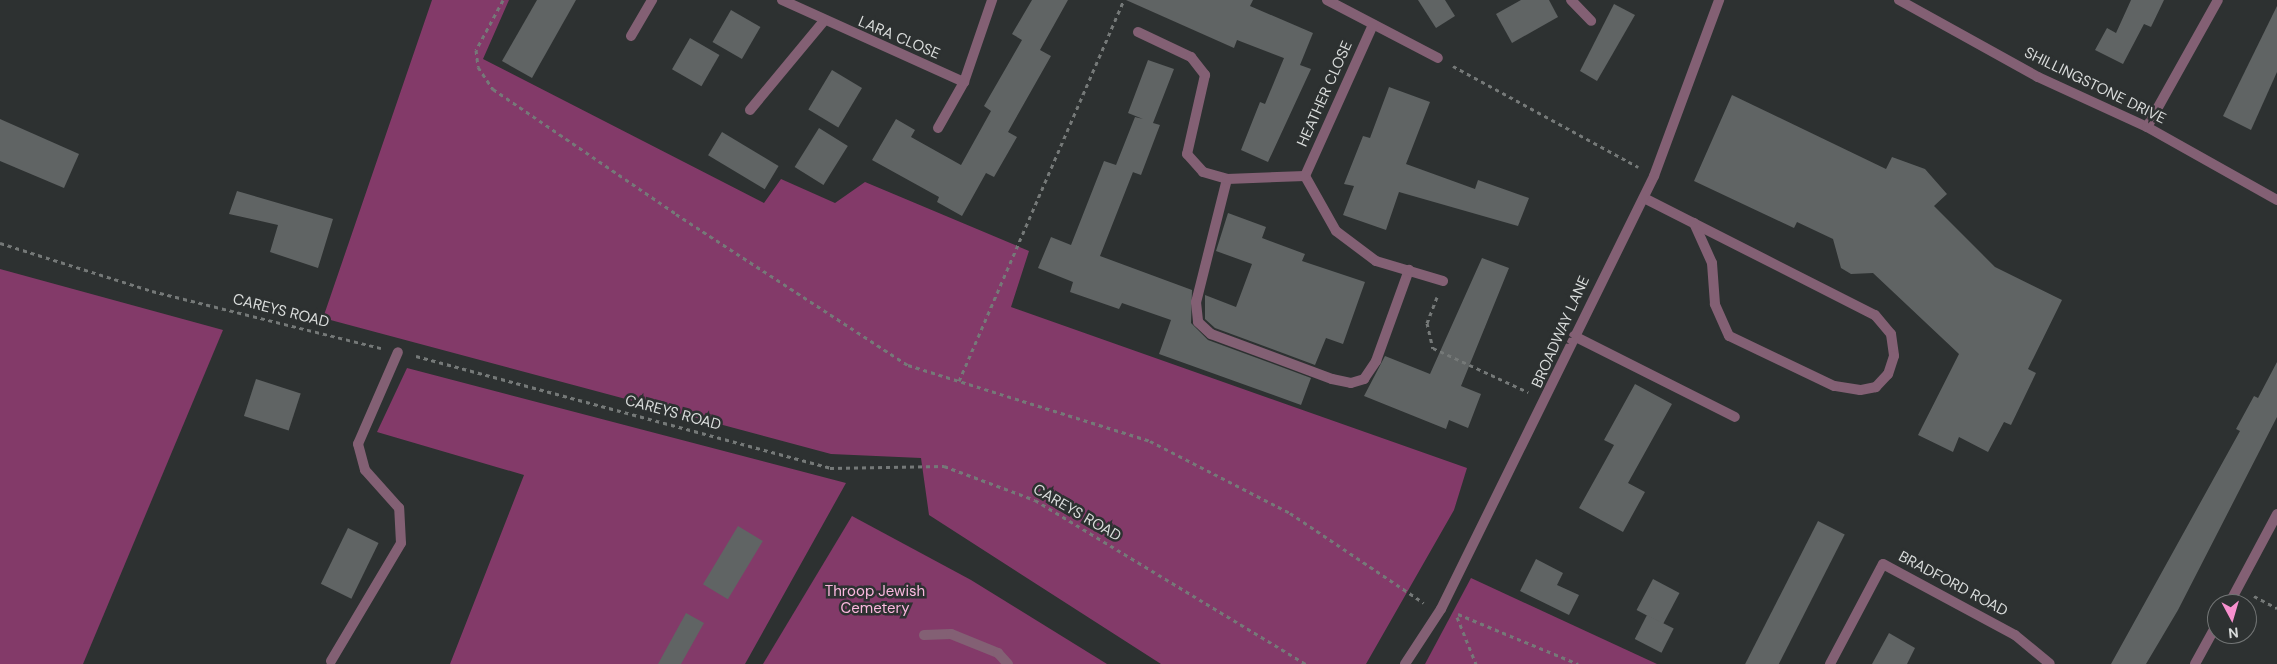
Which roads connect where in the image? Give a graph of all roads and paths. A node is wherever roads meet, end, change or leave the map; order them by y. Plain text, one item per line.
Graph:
1 (503, 0) edge
2 (652, 0) edge
3 (782, 0) edge
4 (992, 0) edge
5 (1124, 0) edge
6 (1327, 0) edge
7 (1571, 0) edge
8 (1719, 0) edge
9 (1899, 0) edge
10 (2218, 0) edge
11 (1591, 21) dead end
12 (823, 22) junction
13 (1373, 25) junction
14 (1138, 32) dead end
15 (631, 36) dead end
16 (1438, 58) joint
17 (964, 82) junction
18 (750, 110) dead end
19 (2146, 127) junction
20 (938, 128) dead end
21 (1305, 176) junction
22 (1654, 176) junction
23 (1227, 179) junction
24 (1644, 198) junction
25 (2277, 200) edge
26 (1694, 224) junction
27 (0, 243) edge
28 (1409, 270) junction
29 (1443, 281) joint
30 (1574, 336) junction
31 (398, 352) junction
32 (959, 381) junction
33 (1546, 400) junction
34 (1735, 417) dead end
35 (2277, 514) edge
36 (2238, 587) junction
37 (2234, 594) edge
38 (2277, 608) edge
39 (1441, 609) junction
40 (1456, 614) junction
41 (924, 634) dead end
42 (2207, 642) edge
43 (331, 661) dead end
44 (1008, 664) edge
45 (1306, 664) edge
46 (1405, 664) edge
47 (1476, 664) edge
48 (1578, 664) edge
49 (1830, 664) edge
50 (2050, 664) edge
51 (2195, 664) edge

1 - 32 path
2 - 15 street
3 - 12 street, LARA CLOSE
4 - 17 street
5 - 32 path
6 - 13 street
7 - 11 street
8 - 22 street, BROADWAY LANE
9 - 19 street, SHILLINGSTONE DRIVE
10 - 19 street
12 - 17 street, LARA CLOSE
12 - 18 street
13 - 16 street
13 - 21 street, HEATHER CLOSE
14 - 23 street
16 - 22 path
17 - 20 street
19 - 25 street, SHILLINGSTONE DRIVE
21 - 23 street
21 - 28 street
22 - 24 street, BROADWAY LANE
23 - 28 street
24 - 26 street
24 - 30 street, BROADWAY LANE
26 - 26 street
27 - 31 path, CAREYS ROAD
28 - 29 street
29 - 33 path
30 - 33 street, BROADWAY LANE
30 - 34 street
31 - 43 street
31 - 45 path, CAREYS ROAD
32 - 39 path
33 - 39 street, BROADWAY LANE
35 - 36 street
36 - 37 street
36 - 38 path
39 - 40 path
39 - 46 street, BROADWAY LANE
40 - 47 path
40 - 48 path
41 - 44 street
42 - 51 street
49 - 50 street, BRADFORD ROAD

